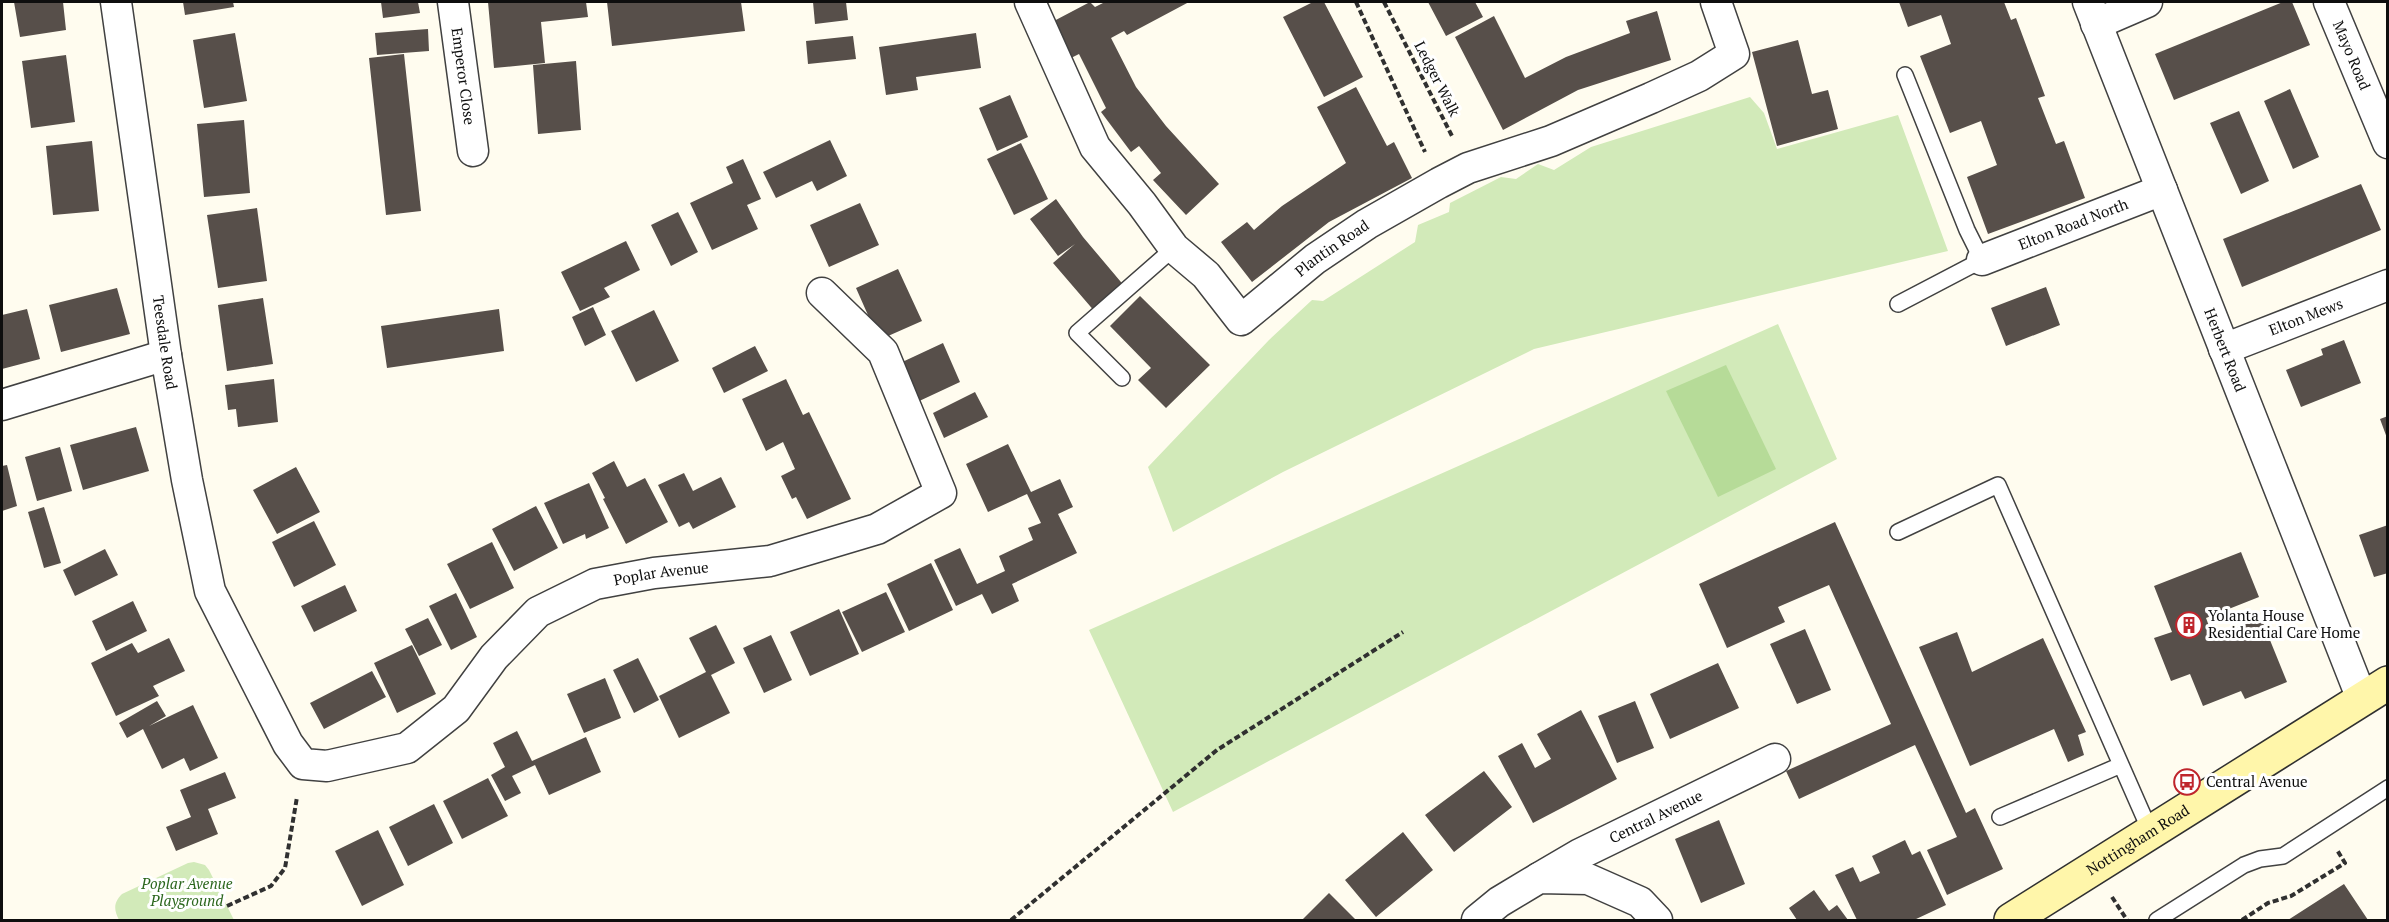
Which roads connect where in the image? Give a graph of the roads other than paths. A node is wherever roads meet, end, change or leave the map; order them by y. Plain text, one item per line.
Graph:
1 (116, 2) edge
2 (453, 2) edge
3 (1030, 2) edge
4 (1716, 2) edge
5 (2147, 2) edge
6 (2329, 2) edge
7 (2092, 13) edge
8 (1905, 75) dead end
9 (2380, 105) edge
10 (2388, 143) edge
11 (473, 151) dead end
12 (2162, 190) junction
13 (1174, 248) junction
14 (1982, 260) junction
15 (2388, 285) edge
16 (822, 292) dead end
17 (1898, 304) dead end
18 (2224, 349) junction
19 (166, 355) junction
20 (1122, 378) dead end
21 (2, 405) edge
22 (1898, 532) dead end
23 (250, 672) joint
24 (2375, 691) edge
25 (1775, 759) dead end
26 (2121, 765) junction
27 (2388, 788) edge
28 (2000, 817) dead end
29 (2151, 833) junction
30 (1539, 878) junction
31 (1477, 921) edge
32 (1657, 921) edge
33 (2011, 921) edge
34 (2157, 921) edge

1 - 19 street, Teesdale Road
2 - 11 street, Emperor Close
3 - 13 street, Plantin Road
4 - 13 street, Plantin Road
5 - 7 street
6 - 9 street, Mayo Road
7 - 12 street, Herbert Road
8 - 14 lane
9 - 10 street, Mayo Road
12 - 14 street, Elton Road North
12 - 18 street, Herbert Road
13 - 20 lane
14 - 17 lane
15 - 18 street, Elton Mews
16 - 23 street, Poplar Avenue
18 - 24 street, Herbert Road
19 - 21 street
19 - 23 street, Teesdale Road
22 - 26 lane
24 - 29 main road, Nottingham Road
25 - 30 street, Central Avenue
26 - 28 lane
26 - 29 lane
27 - 34 lane
29 - 33 main road, Nottingham Road
30 - 31 street, Central Avenue
30 - 32 street

